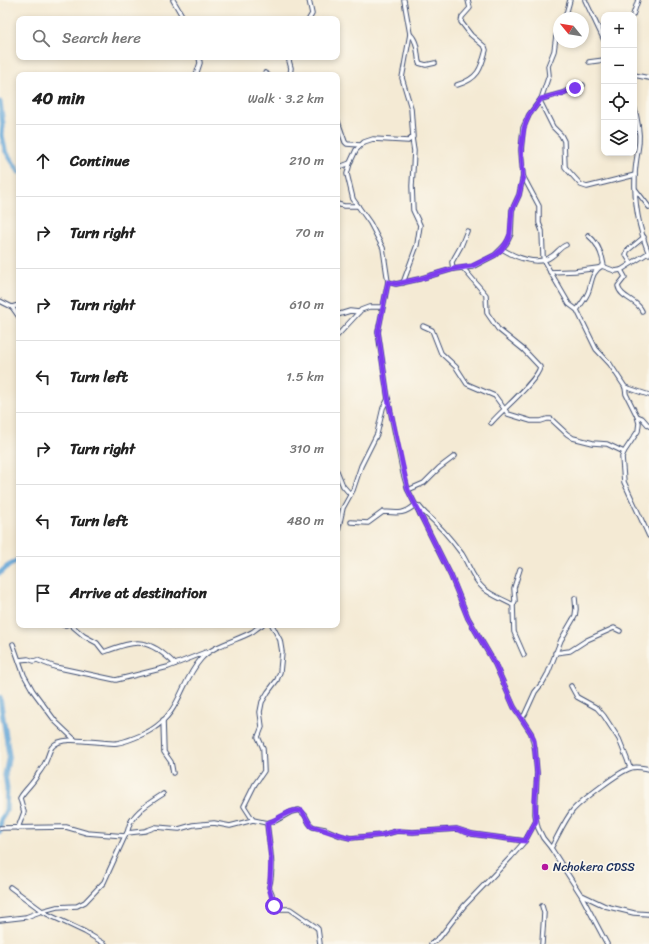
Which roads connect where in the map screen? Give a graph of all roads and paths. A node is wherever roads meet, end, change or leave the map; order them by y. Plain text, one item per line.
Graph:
1 (173, 0) edge
2 (309, 0) edge
3 (404, 0) edge
4 (468, 0) edge
5 (570, 0) edge
6 (585, 0) edge
7 (638, 0) edge
8 (567, 12) edge
9 (634, 12) edge
10 (182, 16) edge
11 (311, 16) edge
12 (410, 34) junction
13 (601, 34) edge
14 (554, 48) edge
15 (200, 60) edge
16 (289, 60) edge
17 (601, 60) edge
18 (589, 62) dead end
19 (435, 63) dead end
20 (197, 72) edge
21 (290, 72) edge
22 (637, 75) edge
23 (649, 78) edge
24 (457, 85) dead end
25 (583, 85) dead end
26 (541, 100) junction
27 (637, 120) edge
28 (340, 128) edge
29 (412, 138) junction
30 (360, 145) junction
31 (350, 163) junction
32 (340, 167) edge
33 (635, 175) junction
34 (523, 176) junction
35 (636, 190) junction
36 (648, 202) edge
37 (340, 205) edge
38 (358, 206) junction
39 (649, 207) edge
40 (467, 231) dead end
41 (588, 235) dead end
42 (644, 237) junction
43 (566, 245) dead end
44 (502, 249) junction
45 (648, 254) edge
46 (544, 261) junction
47 (632, 263) junction
48 (604, 266) junction
49 (463, 268) junction
50 (598, 268) junction
51 (453, 269) junction
52 (621, 270) junction
53 (550, 272) junction
54 (388, 282) junction
55 (403, 283) junction
56 (0, 301) edge
57 (16, 306) edge
58 (12, 307) junction
59 (382, 307) junction
60 (577, 310) junction
61 (642, 311) dead end
62 (359, 312) junction
63 (16, 313) edge
64 (340, 313) edge
65 (423, 326) dead end
66 (340, 333) edge
67 (625, 387) junction
68 (649, 395) edge
69 (388, 399) junction
70 (504, 409) junction
71 (637, 416) junction
72 (491, 423) dead end
73 (649, 426) edge
74 (624, 452) junction
75 (455, 456) dead end
76 (340, 478) edge
77 (408, 490) junction
78 (350, 494) junction
79 (415, 505) junction
80 (424, 512) junction
81 (420, 514) junction
82 (340, 520) edge
83 (351, 522) dead end
84 (649, 536) edge
85 (520, 569) dead end
86 (575, 598) dead end
87 (513, 605) junction
88 (75, 628) edge
89 (257, 628) edge
90 (274, 628) edge
91 (620, 631) dead end
92 (13, 644) dead end
93 (210, 651) junction
94 (555, 653) junction
95 (524, 655) dead end
96 (19, 660) junction
97 (175, 664) junction
98 (572, 686) dead end
99 (522, 718) junction
100 (163, 720) junction
101 (75, 740) junction
102 (630, 768) junction
103 (649, 769) edge
104 (173, 772) dead end
105 (163, 794) dead end
106 (253, 820) junction
107 (536, 821) junction
108 (267, 823) junction
109 (0, 828) edge
110 (18, 828) junction
111 (126, 834) junction
112 (525, 841) junction
113 (551, 848) junction
114 (10, 887) dead end
115 (581, 895) junction
116 (542, 906) dead end
117 (42, 911) junction
118 (649, 914) edge
119 (0, 920) edge
120 (105, 944) edge
121 (320, 944) edge
122 (431, 944) edge
123 (542, 944) edge
124 (607, 944) edge

1 - 10 street
2 - 11 street
3 - 12 street
4 - 24 street
5 - 8 street
6 - 13 street
7 - 9 street
12 - 19 street
12 - 29 street
14 - 26 street
15 - 20 street
16 - 21 street
17 - 18 street
22 - 23 street
25 - 26 street
26 - 33 street
26 - 34 street
27 - 33 street
28 - 30 street
29 - 30 street
29 - 55 street
30 - 31 street
31 - 32 street
31 - 38 street
33 - 35 street
34 - 44 street
34 - 46 street
35 - 36 street
35 - 42 street
36 - 39 street
37 - 38 street
38 - 54 street
40 - 51 street
41 - 48 street
42 - 45 street
42 - 47 street
43 - 46 street
44 - 46 street
44 - 49 street
45 - 47 street
46 - 53 street
47 - 52 street
48 - 50 street
48 - 52 street
49 - 51 street
49 - 70 street
50 - 53 street
50 - 60 street
51 - 55 street
52 - 61 street
53 - 60 street
54 - 55 street
54 - 59 street
56 - 58 street
57 - 58 street
58 - 63 street
59 - 62 street
59 - 69 street
60 - 67 street
62 - 64 street
62 - 66 street
65 - 70 street
67 - 68 street
67 - 71 street
69 - 77 street
69 - 78 street
70 - 72 street
70 - 74 street
71 - 73 street
71 - 74 street
74 - 84 street
75 - 77 street
76 - 78 street
77 - 79 street
78 - 82 street
79 - 80 street
79 - 81 street
79 - 83 street
80 - 81 street
80 - 87 street
81 - 99 street
85 - 87 street
86 - 94 street
87 - 95 street
88 - 97 street
89 - 93 street
90 - 106 street
91 - 94 street
92 - 96 street
93 - 97 street
93 - 100 street
94 - 99 street
96 - 97 street
96 - 101 street
98 - 102 street
99 - 107 street
100 - 101 street
100 - 104 street
101 - 110 street
102 - 103 street
102 - 113 street
105 - 111 street
106 - 108 street
106 - 111 street
107 - 112 street
107 - 113 street
108 - 112 street
108 - 121 street
109 - 110 street
110 - 111 street
111 - 117 street
112 - 122 street
113 - 115 street
114 - 117 street
115 - 118 street
115 - 124 street
116 - 123 street
117 - 119 street
117 - 120 street

